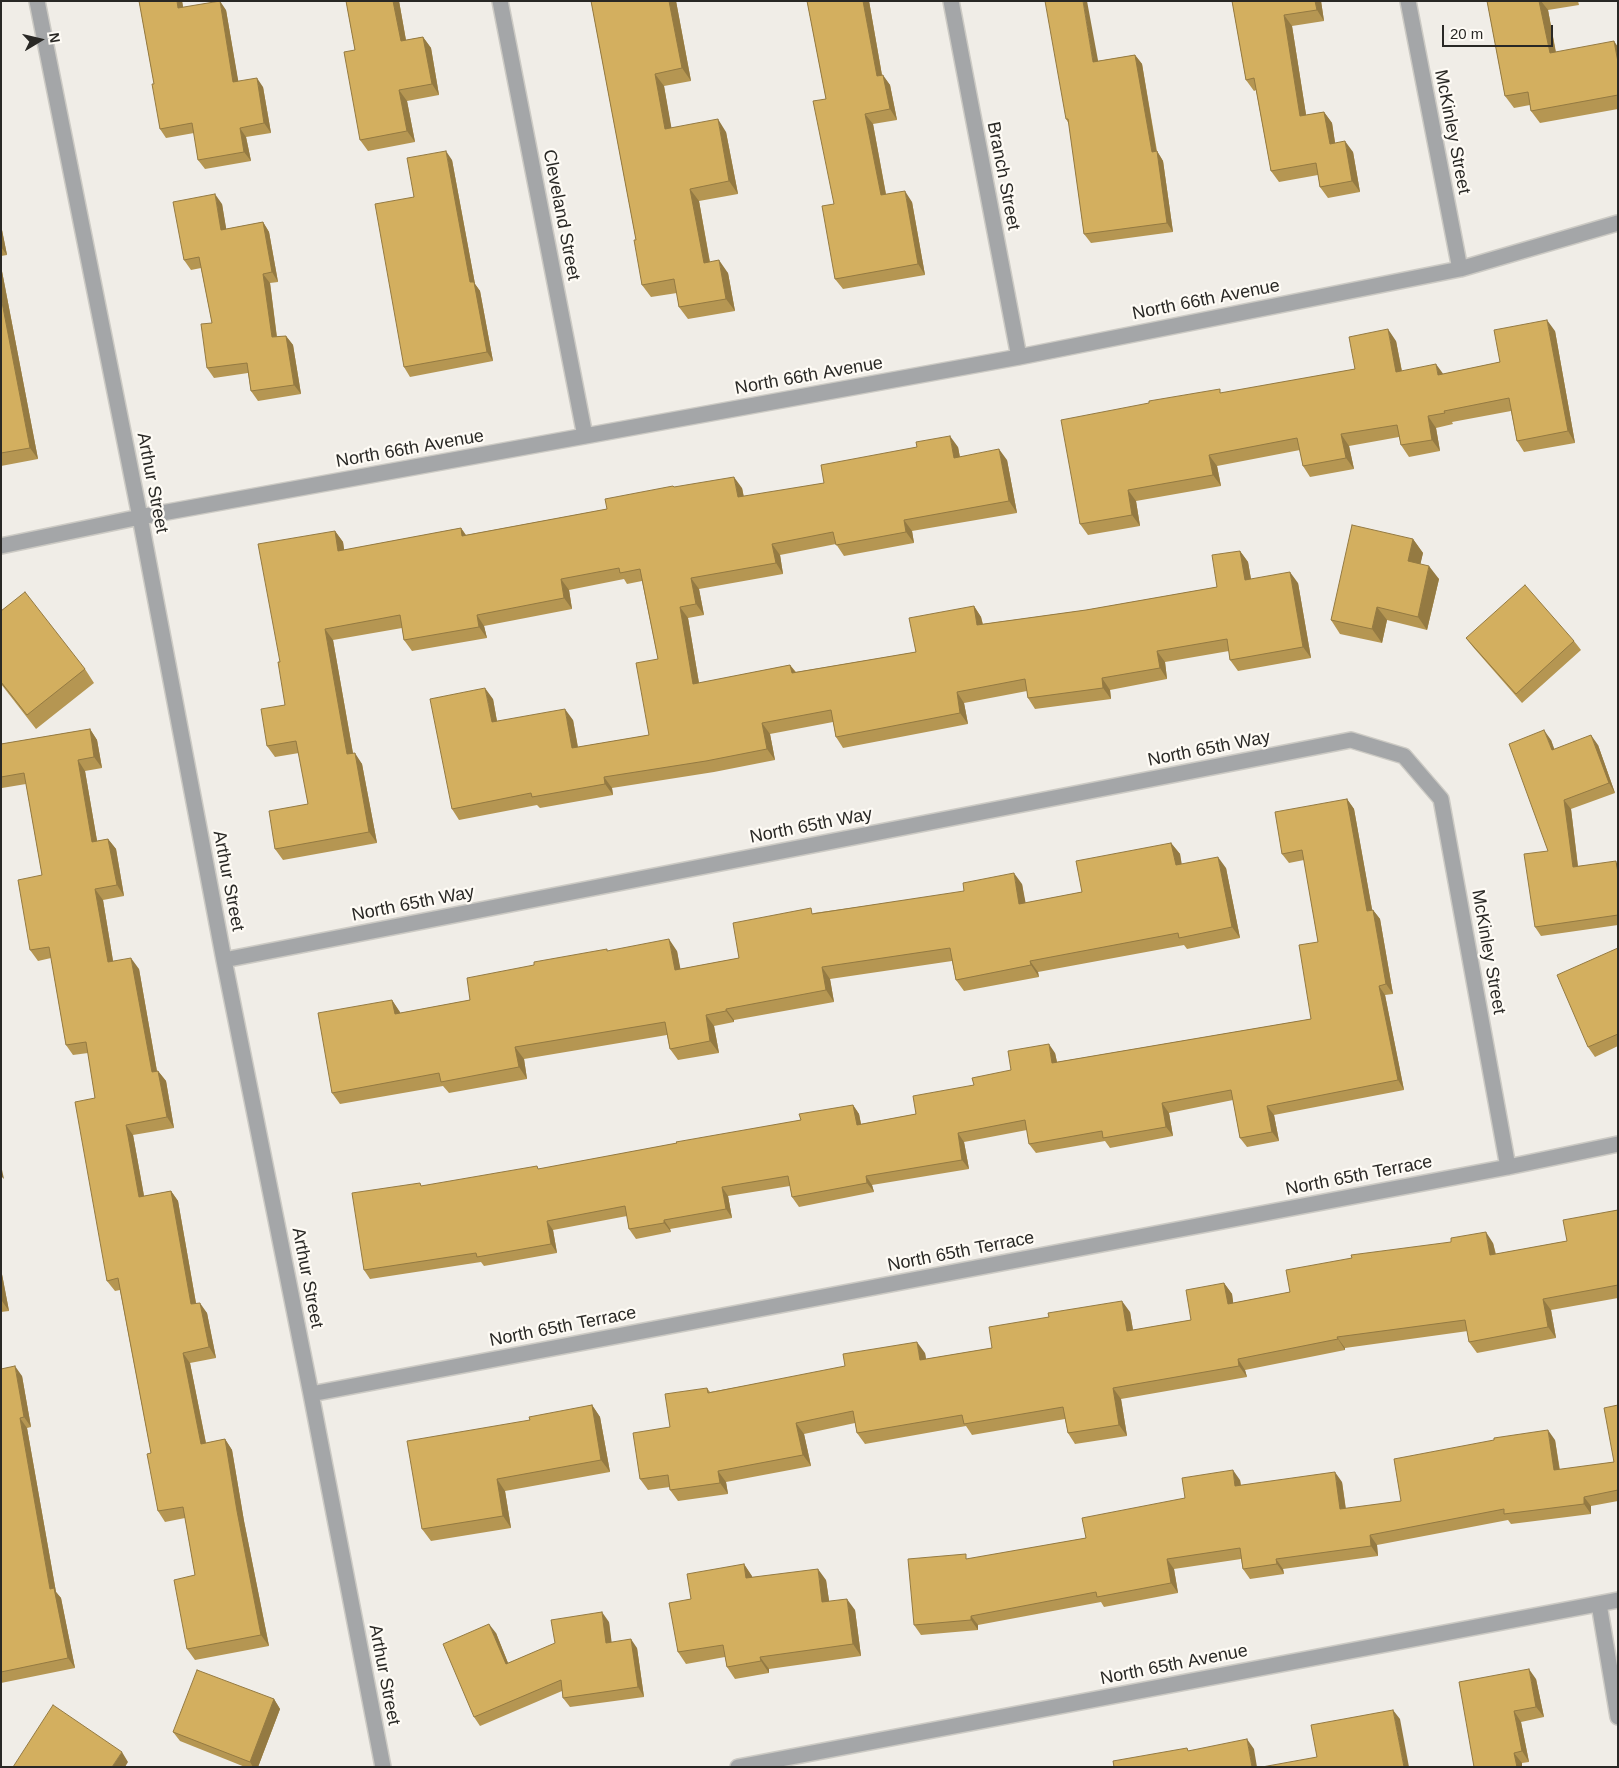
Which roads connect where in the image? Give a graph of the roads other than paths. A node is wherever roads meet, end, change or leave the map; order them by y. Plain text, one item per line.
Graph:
1 (37, 1) edge
2 (500, 1) edge
3 (951, 1) edge
4 (1408, 1) edge
5 (1618, 223) edge
6 (1460, 269) junction
7 (1019, 357) junction
8 (585, 436) junction
9 (140, 517) junction
10 (1, 546) edge
11 (1404, 756) joint
12 (224, 960) junction
13 (1618, 1144) edge
14 (1508, 1167) junction
15 (311, 1394) junction
16 (1618, 1600) edge
17 (1599, 1604) junction
18 (1618, 1717) edge
19 (383, 1767) edge
20 (738, 1767) edge

1 - 9 street, Arthur Street
2 - 8 street, Cleveland Street
3 - 7 street, Branch Street
4 - 6 street, McKinley Street
5 - 6 street, North 66th Avenue
6 - 7 street, North 66th Avenue
7 - 8 street, North 66th Avenue
8 - 9 street, North 66th Avenue
9 - 10 street, North 66th Avenue
9 - 12 street, Arthur Street
11 - 12 street, North 65th Way
11 - 14 street, McKinley Street
12 - 15 street, Arthur Street
13 - 14 street, North 65th Terrace
14 - 15 street, North 65th Terrace
15 - 19 street, Arthur Street
16 - 17 street, North 65th Avenue
17 - 18 street
17 - 20 street, North 65th Avenue

